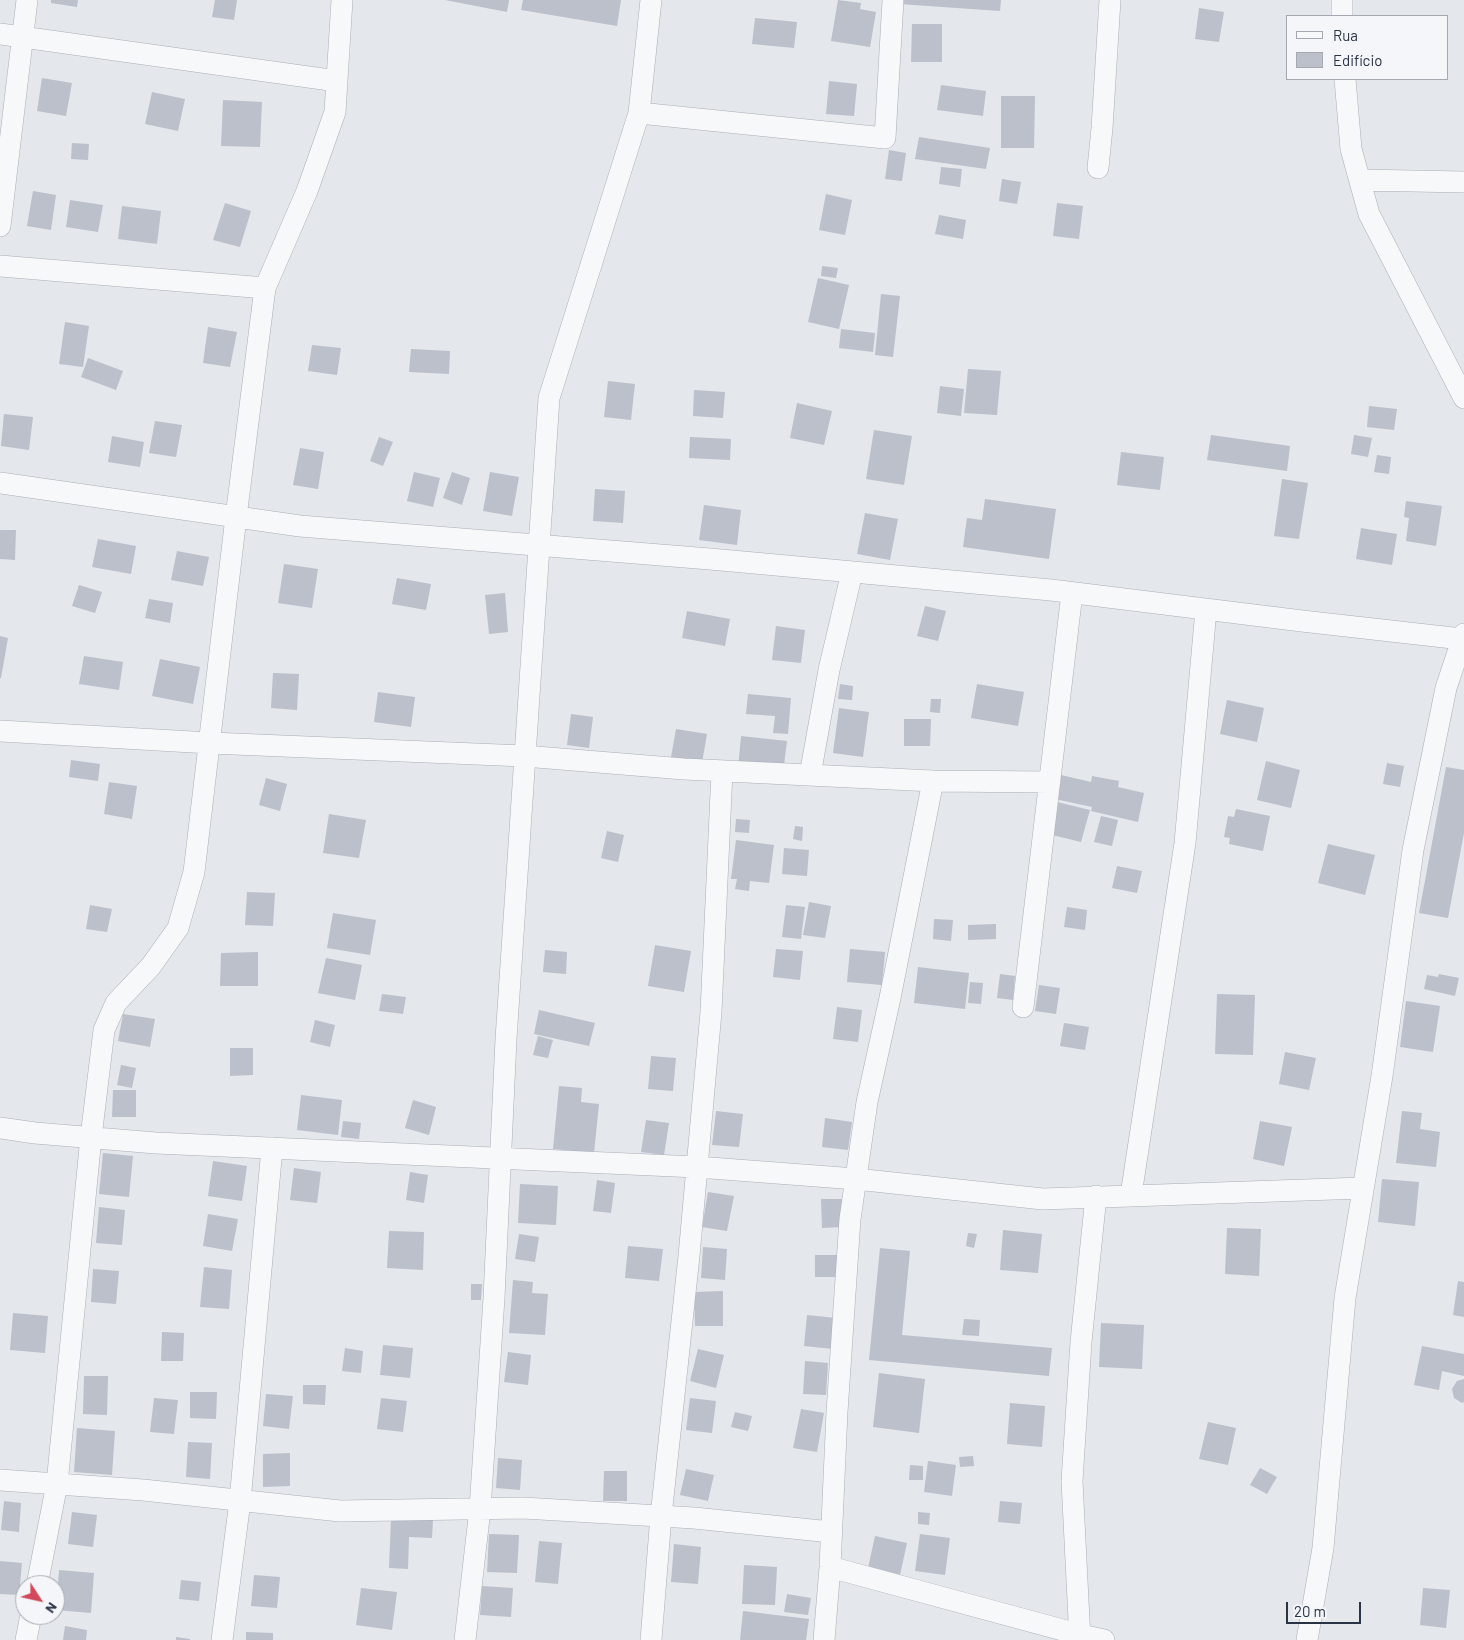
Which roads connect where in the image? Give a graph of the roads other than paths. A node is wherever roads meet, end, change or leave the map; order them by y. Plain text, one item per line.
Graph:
1 (27, 0) edge
2 (342, 0) edge
3 (651, 0) edge
4 (893, 0) edge
5 (1110, 0) edge
6 (1342, 0) edge
7 (1342, 15) edge
8 (0, 34) edge
9 (22, 37) junction
10 (1345, 80) edge
11 (337, 81) junction
12 (639, 113) junction
13 (1098, 168) dead end
14 (1360, 180) junction
15 (1464, 182) edge
16 (0, 226) edge
17 (0, 266) edge
18 (265, 288) junction
19 (1464, 398) edge
20 (0, 483) edge
21 (236, 517) junction
22 (540, 546) junction
23 (852, 572) junction
24 (1072, 593) junction
25 (1206, 610) junction
26 (1463, 636) edge
27 (0, 731) edge
28 (210, 743) junction
29 (524, 756) junction
30 (722, 771) junction
31 (810, 775) junction
32 (933, 781) junction
33 (1050, 782) junction
34 (1023, 1007) dead end
35 (0, 1128) edge
36 (91, 1137) junction
37 (272, 1148) junction
38 (500, 1158) junction
39 (697, 1167) junction
40 (856, 1179) junction
41 (1364, 1188) junction
42 (1131, 1195) junction
43 (1096, 1196) junction
44 (0, 1480) edge
45 (57, 1484) junction
46 (240, 1501) junction
47 (480, 1509) junction
48 (661, 1516) junction
49 (832, 1532) junction
50 (830, 1567) junction
51 (39, 1575) edge
52 (29, 1625) edge
53 (1081, 1638) edge
54 (26, 1640) edge
55 (222, 1640) edge
56 (465, 1640) edge
57 (651, 1640) edge
58 (824, 1640) edge
59 (1104, 1640) edge
60 (1307, 1640) edge

1 - 9 street
2 - 11 street
3 - 12 street
4 - 12 street
5 - 13 street
6 - 7 street
8 - 9 street
9 - 11 street
9 - 16 street
10 - 14 street
11 - 18 street
12 - 22 street
14 - 15 street
14 - 19 street
17 - 18 street
18 - 21 street
20 - 21 street
21 - 22 street
21 - 28 street
22 - 23 street
22 - 29 street
23 - 24 street
23 - 31 street
24 - 25 street
24 - 33 street
25 - 26 street
25 - 42 street
26 - 41 street
27 - 28 street
28 - 29 street
28 - 36 street
29 - 30 street
29 - 38 street
30 - 31 street
30 - 39 street
31 - 32 street
32 - 33 street
32 - 40 street
33 - 34 street
35 - 36 street
36 - 37 street
36 - 45 street
37 - 38 street
37 - 46 street
38 - 39 street
38 - 47 street
39 - 40 street
39 - 48 street
40 - 43 street
40 - 49 street
41 - 42 street
41 - 60 street
42 - 43 street
43 - 53 street
44 - 45 street
45 - 46 street
45 - 51 street
46 - 47 street
46 - 55 street
47 - 48 street
47 - 56 street
48 - 49 street
48 - 57 street
49 - 50 street
50 - 53 street
50 - 58 street
52 - 54 street
53 - 59 street

